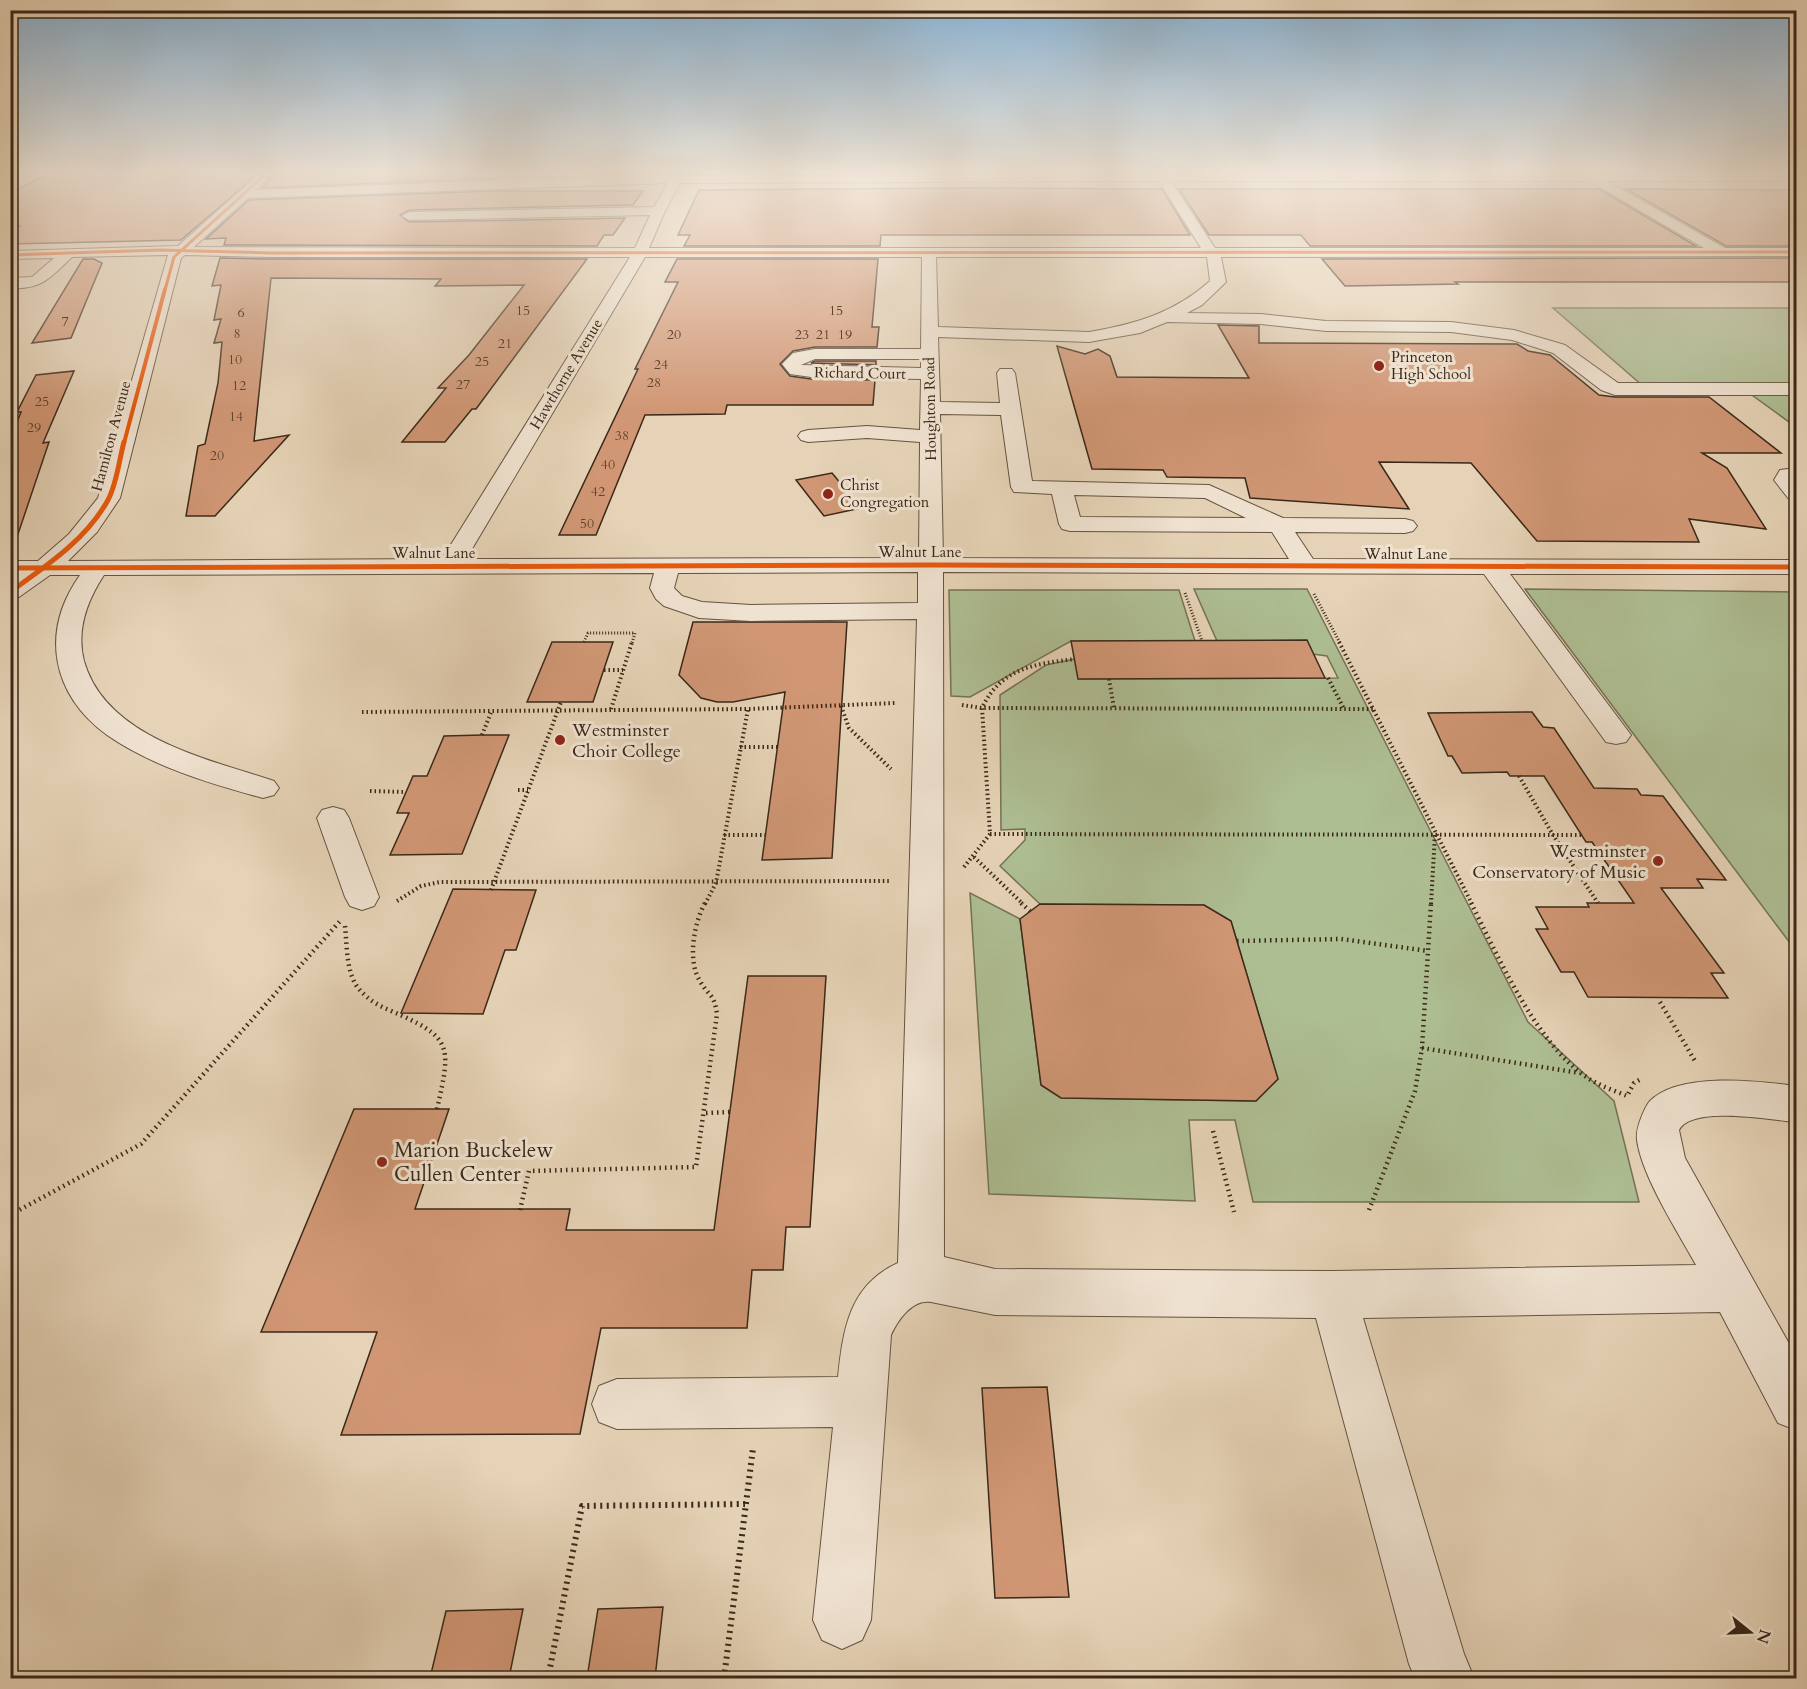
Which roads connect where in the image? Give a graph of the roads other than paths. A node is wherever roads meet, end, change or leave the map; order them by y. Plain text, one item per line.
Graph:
1 (180, 251) junction
2 (1208, 251) edge
3 (1722, 252) joint
4 (1797, 252) edge
5 (68, 253) junction
6 (640, 253) junction
7 (929, 253) junction
8 (18, 254) edge
9 (1210, 254) junction
10 (10, 281) edge
11 (1166, 317) junction
12 (928, 332) junction
13 (929, 354) junction
14 (1006, 373) dead end
15 (930, 374) junction
16 (1797, 388) edge
17 (930, 408) junction
18 (1010, 409) junction
19 (808, 436) dead end
20 (930, 437) junction
21 (1797, 475) edge
22 (1061, 488) junction
23 (1797, 494) edge
24 (1280, 525) junction
25 (1405, 526) dead end
26 (930, 565) junction
27 (450, 566) junction
28 (668, 566) junction
29 (1492, 567) junction
30 (1797, 567) edge
31 (10, 568) edge
32 (43, 568) junction
33 (96, 569) junction
34 (1307, 576) junction
35 (10, 592) edge
36 (930, 611) junction
37 (1616, 735) dead end
38 (263, 788) dead end
39 (333, 818) dead end
40 (362, 897) dead end
41 (1797, 1104) edge
42 (921, 1277) junction
43 (1732, 1288) junction
44 (1332, 1294) junction
45 (859, 1402) junction
46 (617, 1404) dead end
47 (1797, 1405) edge
48 (842, 1620) dead end
49 (1445, 1678) edge

1 - 5 street
1 - 6 street
1 - 32 street, Hamilton Avenue
2 - 9 street
3 - 4 street
3 - 9 street
5 - 8 street
5 - 10 street
6 - 7 street
6 - 27 street, Hawthorne Avenue
7 - 9 street
7 - 12 street, Houghton Road
8 - 10 street
9 - 11 street
11 - 12 street
11 - 16 street
12 - 13 street, Houghton Road
13 - 15 street, Houghton Road
13 - 15 street, Richard Court
14 - 18 street
15 - 17 street, Houghton Road
17 - 18 street
17 - 20 street, Houghton Road
18 - 22 street
19 - 20 street
20 - 26 street, Houghton Road
21 - 23 street
22 - 24 street
22 - 24 street
24 - 25 street
24 - 34 street
26 - 28 street, Walnut Lane
26 - 34 street, Walnut Lane
26 - 36 street, Houghton Road
27 - 28 street, Walnut Lane
27 - 33 street, Walnut Lane
28 - 36 street
29 - 30 street, Walnut Lane
29 - 34 street, Walnut Lane
29 - 37 street
31 - 32 street, Walnut Lane
32 - 33 street, Walnut Lane
32 - 35 street, Hamilton Avenue
33 - 38 street
36 - 42 street, Houghton Road
39 - 40 street
41 - 43 street
42 - 44 street
42 - 45 street
43 - 44 street
43 - 47 street
44 - 49 street
45 - 46 street
45 - 48 street

